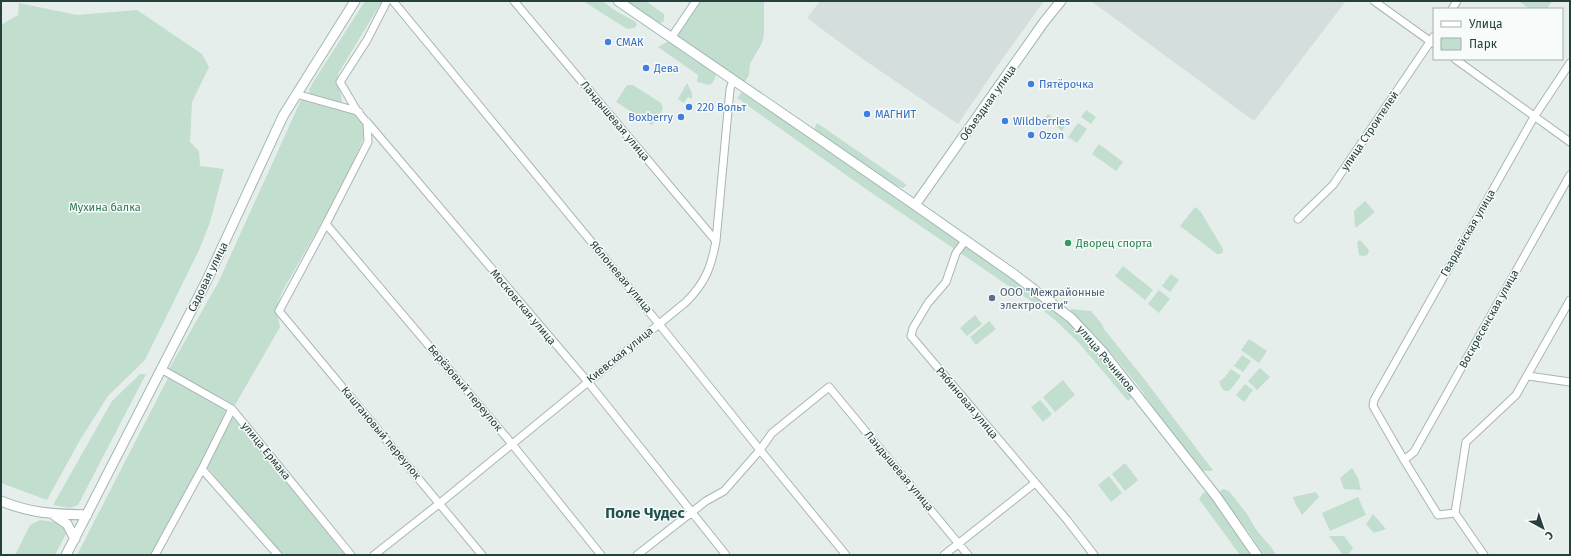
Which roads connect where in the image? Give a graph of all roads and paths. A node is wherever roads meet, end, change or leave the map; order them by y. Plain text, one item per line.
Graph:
1 (355, 1) edge
2 (387, 1) edge
3 (393, 1) edge
4 (514, 1) edge
5 (618, 1) edge
6 (696, 1) edge
7 (1061, 1) edge
8 (1374, 1) edge
9 (671, 38) junction
10 (1433, 40) edge
11 (1456, 60) edge
12 (1570, 64) edge
13 (733, 80) junction
14 (296, 94) junction
15 (357, 111) junction
16 (1534, 117) junction
17 (1570, 142) edge
18 (1570, 175) edge
19 (915, 205) junction
20 (1298, 220) dead end
21 (326, 224) junction
22 (965, 241) junction
23 (716, 242) junction
24 (1570, 300) edge
25 (659, 324) junction
26 (161, 369) junction
27 (1528, 376) junction
28 (588, 382) junction
29 (1570, 382) edge
30 (232, 409) junction
31 (512, 444) junction
32 (760, 450) junction
33 (1404, 460) junction
34 (202, 468) junction
35 (1035, 483) junction
36 (1, 501) edge
37 (440, 503) junction
38 (692, 512) junction
39 (1455, 514) junction
40 (54, 515) junction
41 (87, 515) junction
42 (75, 539) junction
43 (959, 543) junction
44 (66, 555) edge
45 (155, 555) edge
46 (278, 555) edge
47 (351, 555) edge
48 (374, 555) edge
49 (482, 555) edge
50 (601, 555) edge
51 (636, 555) edge
52 (726, 555) edge
53 (846, 555) edge
54 (944, 555) edge
55 (968, 555) edge
56 (1094, 555) edge
57 (1257, 555) edge
58 (1484, 555) edge

1 - 14 main road, Садовая улица
2 - 15 street
3 - 25 street, Яблоневая улица
4 - 23 street, Ландышевая улица
5 - 9 main road
6 - 9 street
7 - 19 main road, Объездная улица
8 - 10 street
9 - 13 main road, улица Речников
10 - 20 street, улица Строителей
11 - 16 street
12 - 16 street, Гвардейская улица
13 - 19 main road, улица Речников
13 - 23 street, Киевская улица
14 - 15 street
14 - 26 main road, Садовая улица
15 - 21 street
15 - 28 street, Московская улица
16 - 17 street
16 - 33 street, Гвардейская улица
18 - 33 street, Воскресенская улица
19 - 22 main road, улица Речников
21 - 31 street, Берёзовый переулок
21 - 37 street, Каштановый переулок
22 - 35 street, Рябиновая улица
22 - 57 main road, улица Речников
23 - 25 street, Киевская улица
24 - 27 street
25 - 28 street, Киевская улица
25 - 32 street, Яблоневая улица
26 - 30 street, улица Ермака
26 - 41 main road, Садовая улица
27 - 29 street
27 - 39 street
28 - 31 street, Киевская улица
28 - 38 street, Московская улица
30 - 34 street
30 - 47 street, улица Ермака
31 - 37 street, Киевская улица
31 - 50 street, Берёзовый переулок
32 - 38 street
32 - 43 street, Ландышевая улица
32 - 53 street, Яблоневая улица
33 - 39 street
34 - 45 street
34 - 46 street
35 - 43 street
35 - 56 street, Рябиновая улица
36 - 40 main road
37 - 48 street, Киевская улица
37 - 49 street, Каштановый переулок
38 - 51 street
38 - 52 street, Московская улица
39 - 58 street
40 - 41 main road
40 - 42 main road
41 - 42 main road, Садовая улица
42 - 44 main road, Садовая улица
43 - 54 street
43 - 55 street, Ландышевая улица

